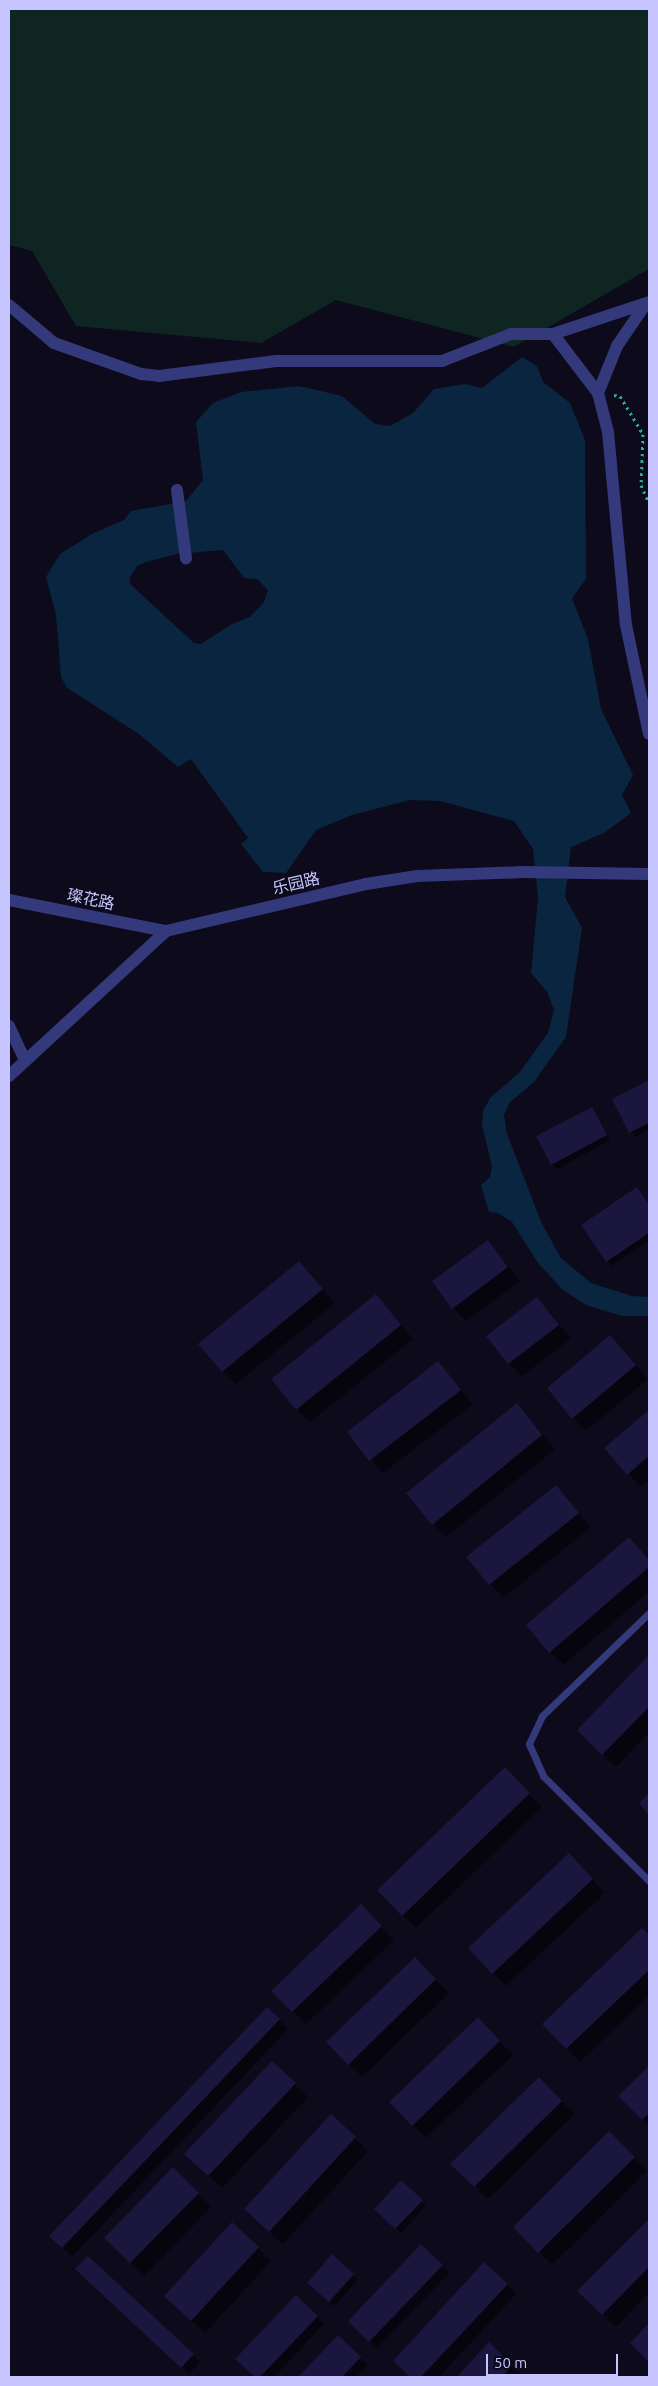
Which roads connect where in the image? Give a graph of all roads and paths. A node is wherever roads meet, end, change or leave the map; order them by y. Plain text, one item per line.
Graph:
1 (647, 304) edge
2 (9, 305) edge
3 (553, 334) junction
4 (598, 393) junction
5 (177, 490) dead end
6 (649, 503) edge
7 (186, 558) dead end
8 (649, 734) edge
9 (649, 874) edge
10 (9, 900) edge
11 (166, 931) junction
12 (9, 1026) edge
13 (25, 1060) junction
14 (9, 1076) edge
15 (649, 1612) edge
16 (649, 1881) edge

1 - 3 street
1 - 4 street
2 - 3 street
3 - 4 street
4 - 6 path
4 - 8 street
5 - 7 street
9 - 11 street, 乐园路
10 - 11 street, 璨花路
11 - 13 street, 乐园路
12 - 13 street
13 - 14 street, 乐园路
15 - 16 lane

